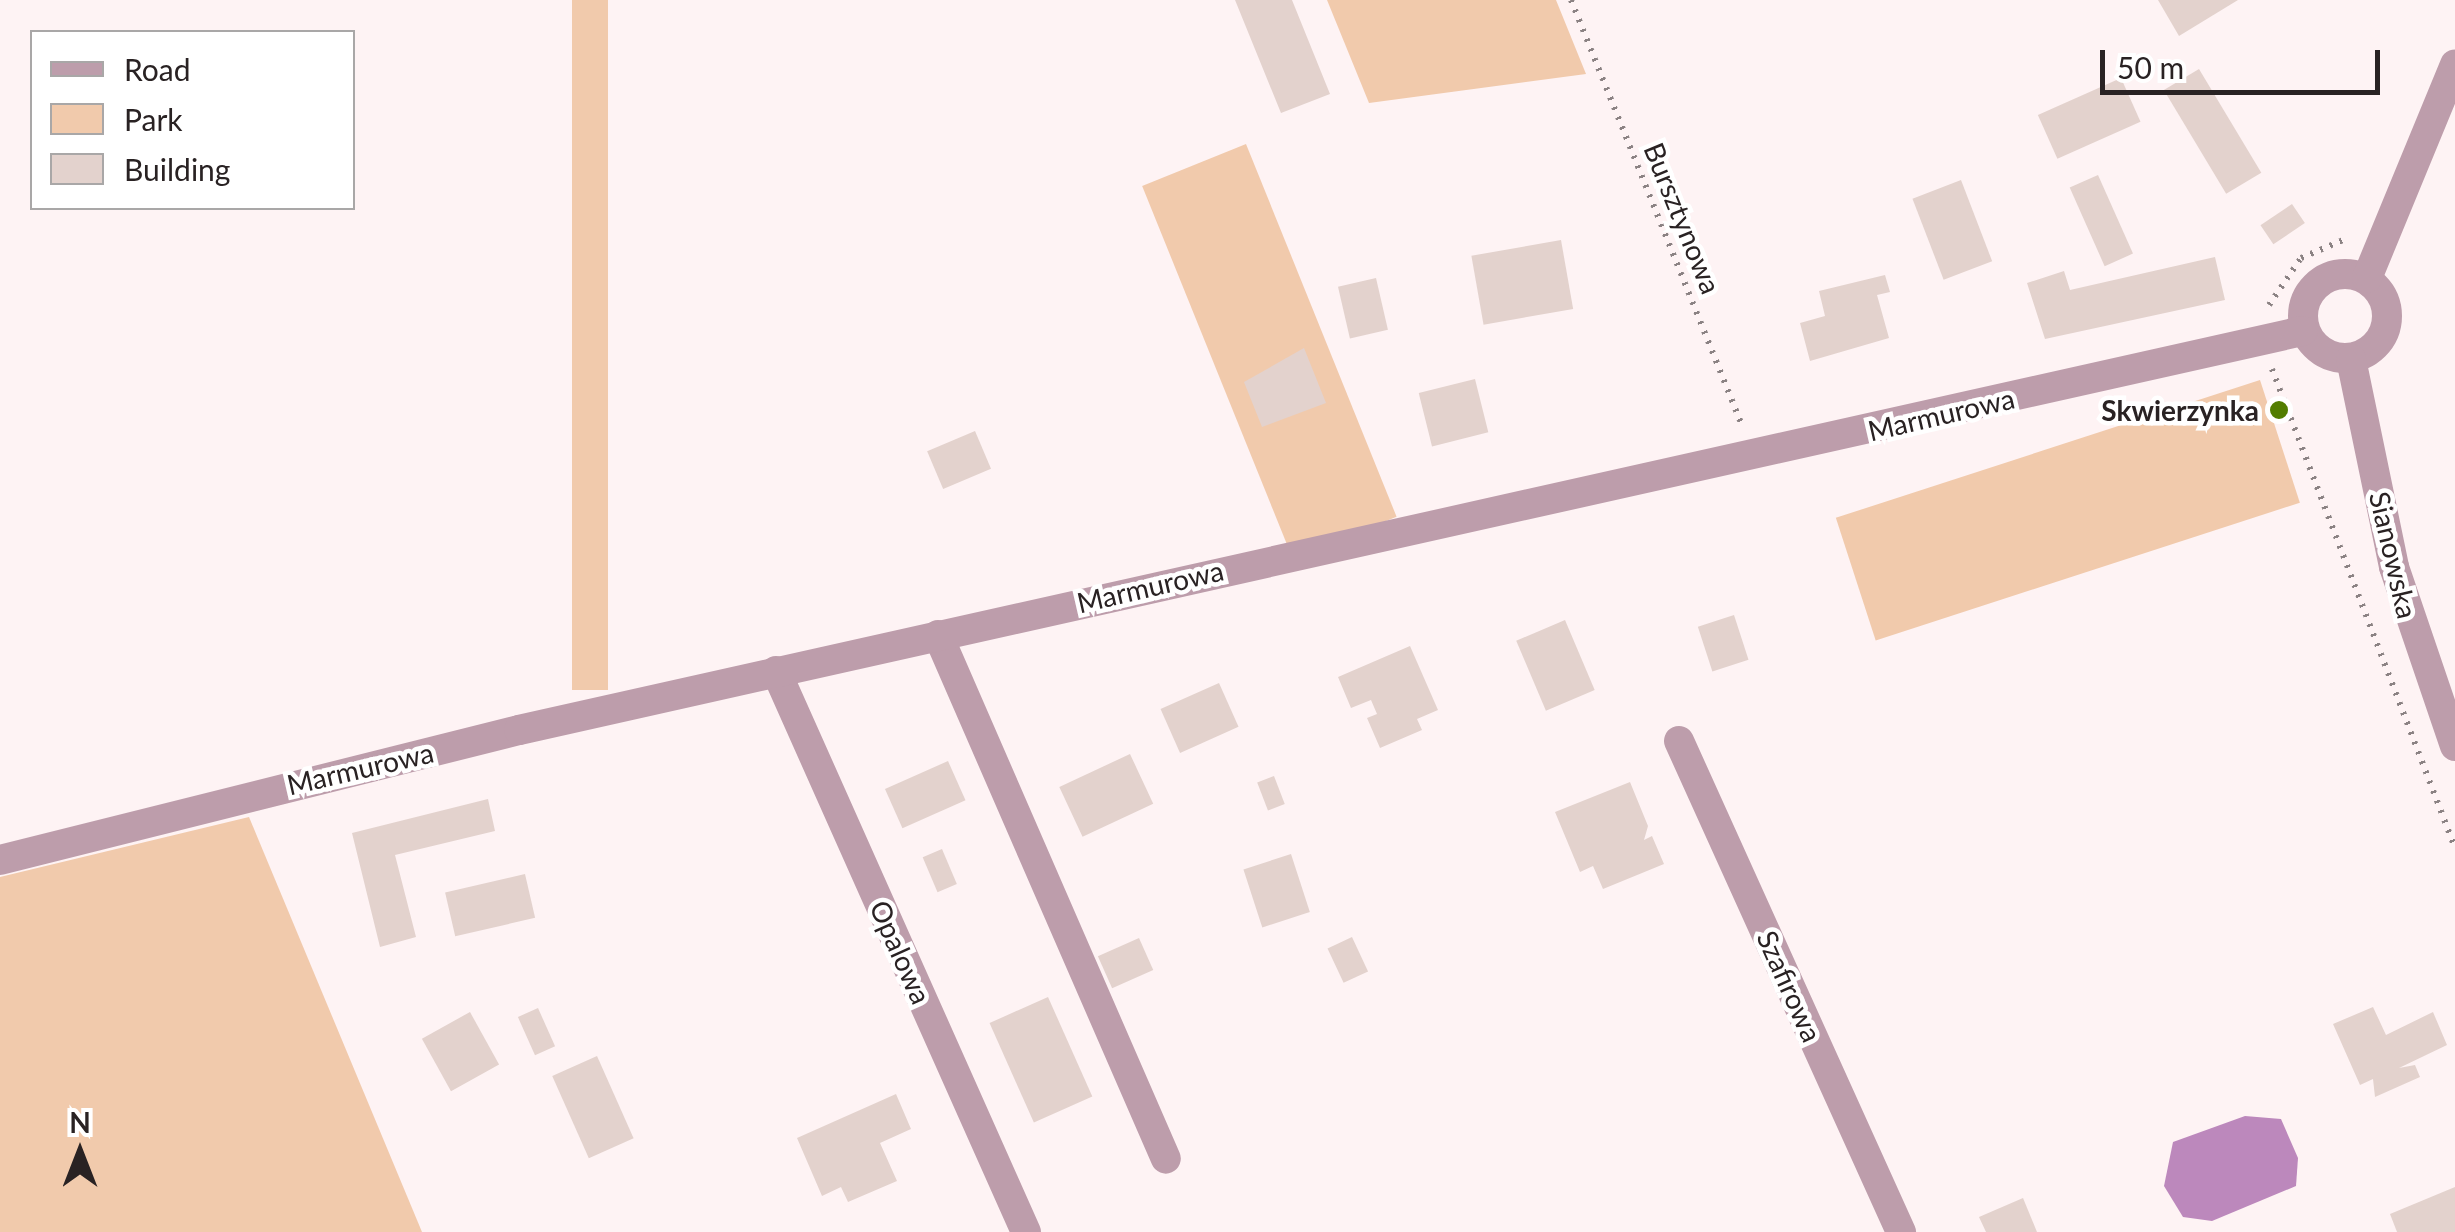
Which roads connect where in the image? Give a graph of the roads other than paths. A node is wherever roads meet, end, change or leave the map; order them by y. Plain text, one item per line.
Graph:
1 (2455, 64) edge
2 (2367, 278) junction
3 (2304, 331) junction
4 (2350, 360) junction
5 (938, 635) junction
6 (776, 672) junction
7 (1679, 741) dead end
8 (2455, 746) edge
9 (0, 860) edge
10 (1166, 1159) dead end
11 (1026, 1232) edge
12 (1901, 1232) edge

1 - 2 street
2 - 3 street
2 - 4 street
3 - 4 street
3 - 5 street, Marmurowa
4 - 8 street, Sianowska
5 - 6 street, Marmurowa
5 - 10 street
6 - 9 street, Marmurowa
6 - 11 street, Opalowa
7 - 12 street, Szafirowa

